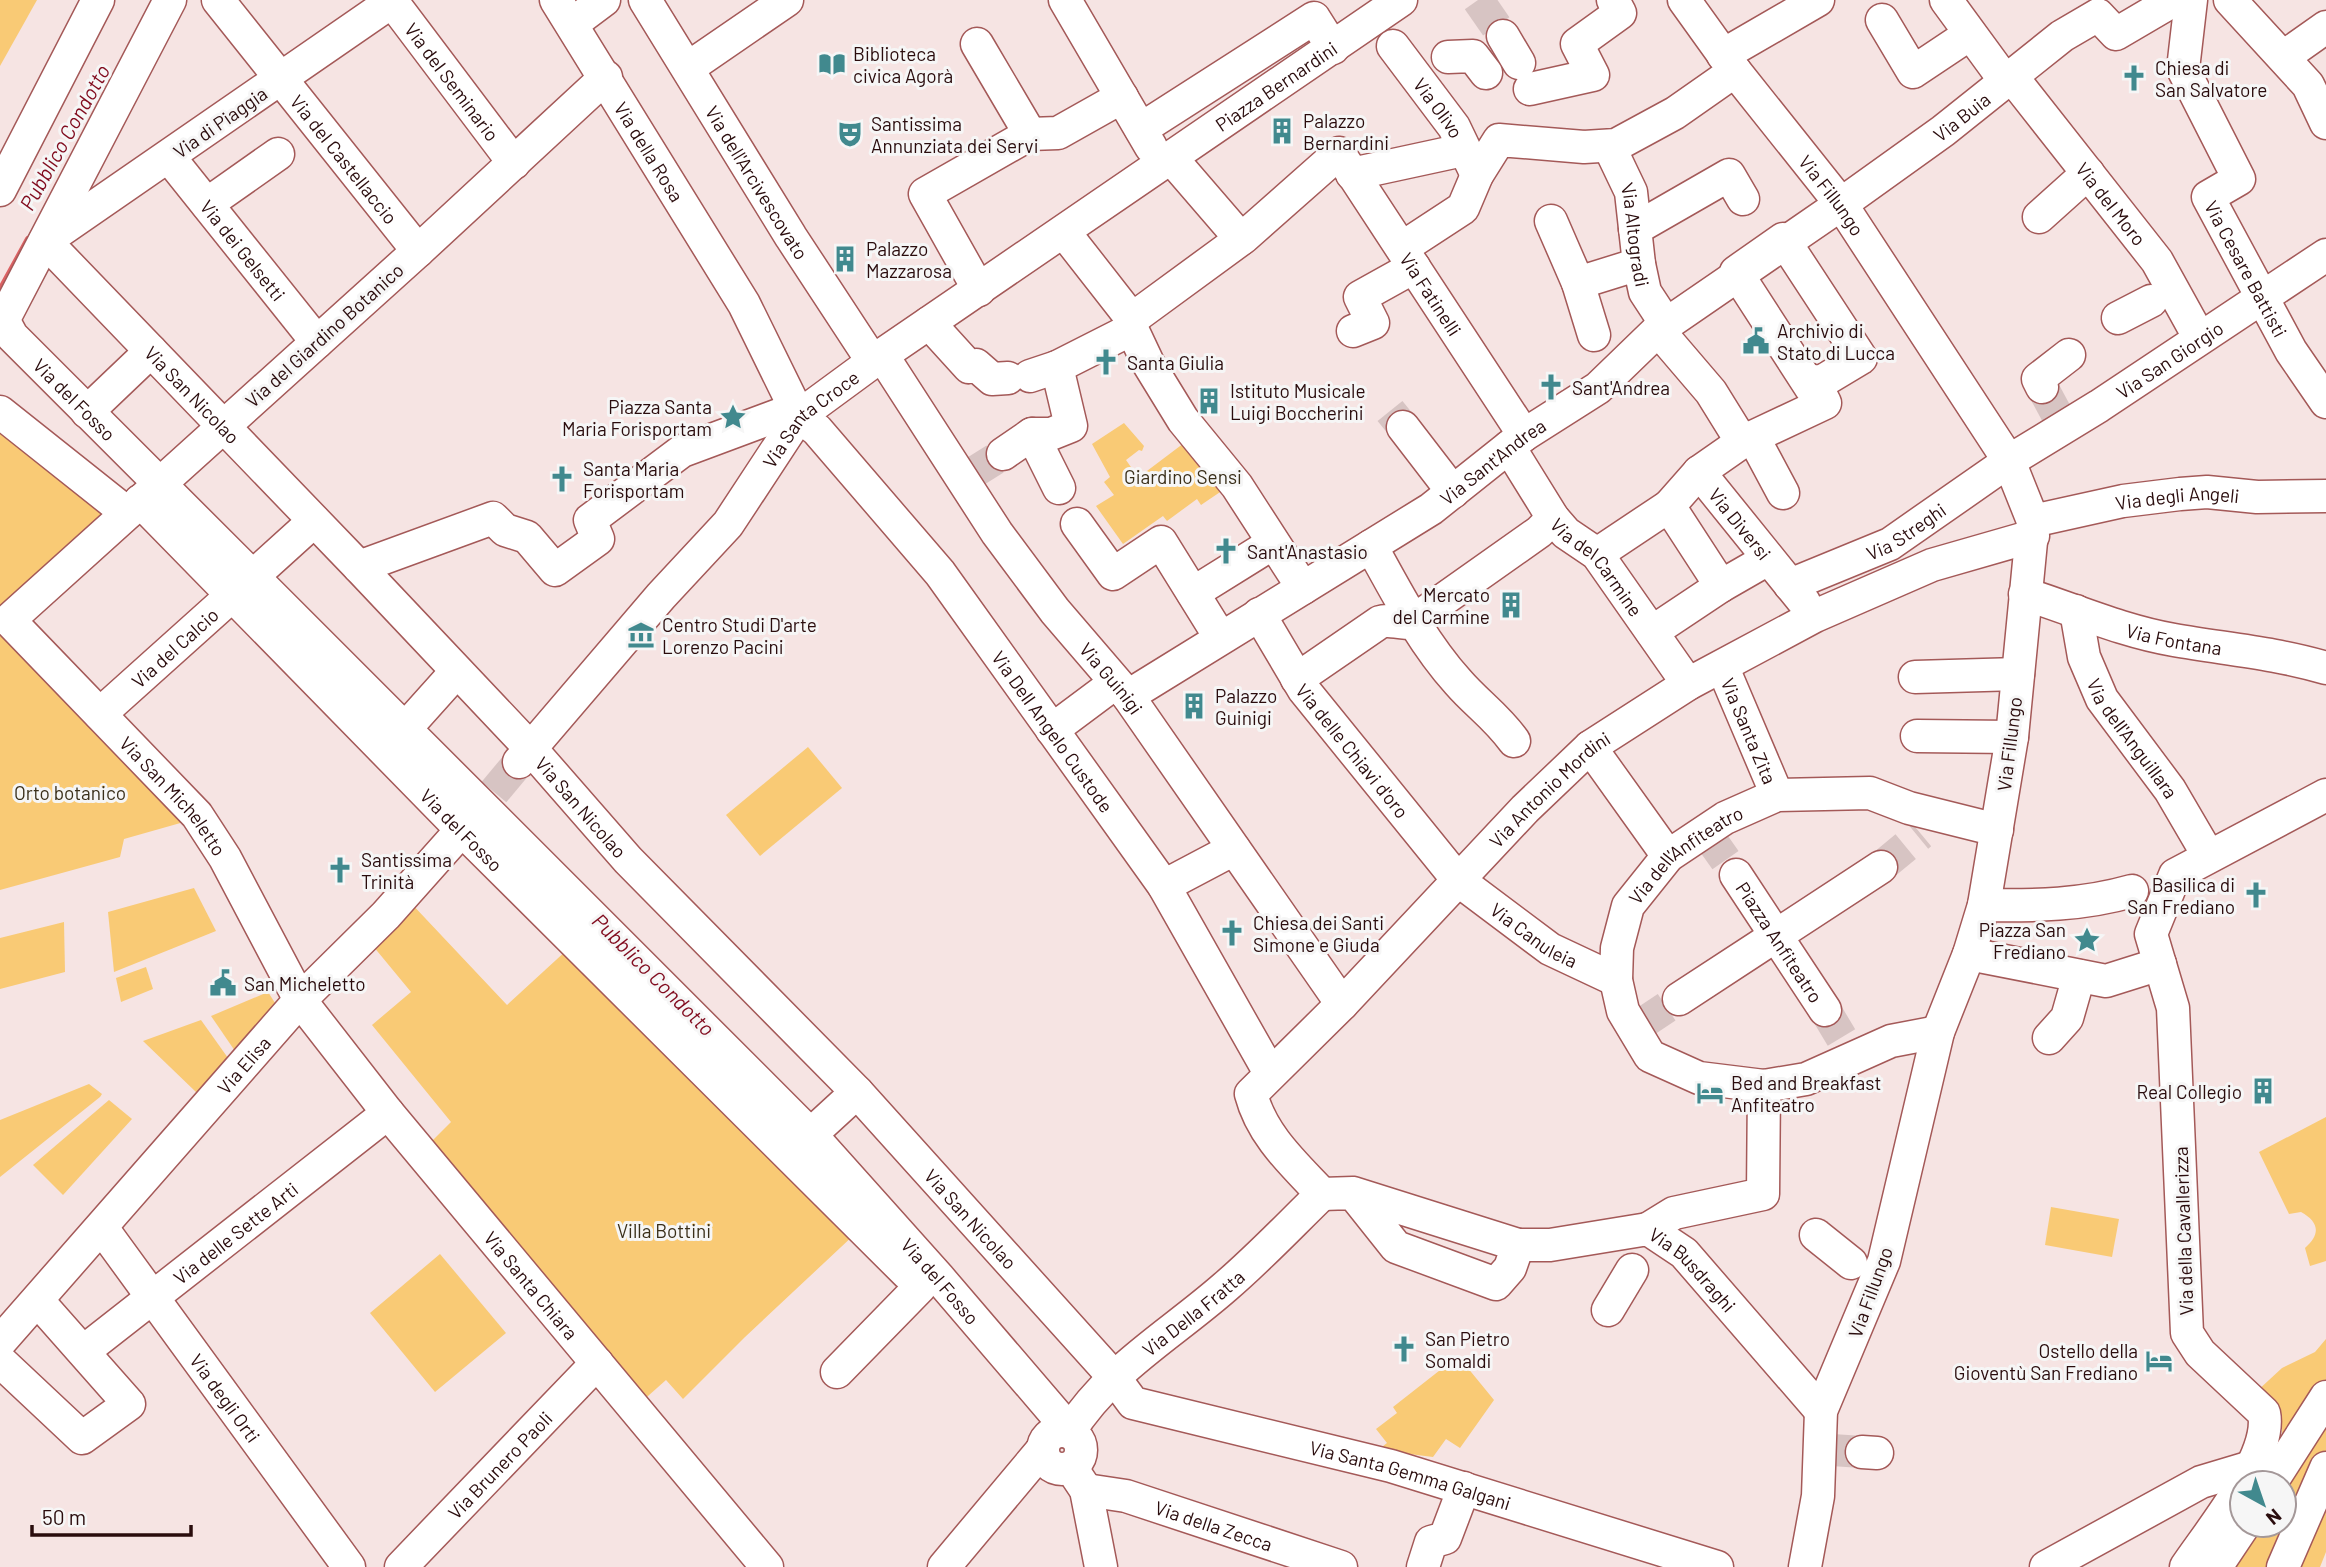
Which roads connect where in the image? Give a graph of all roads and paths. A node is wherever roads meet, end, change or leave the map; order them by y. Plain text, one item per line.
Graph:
1 (98, 0) edge
2 (170, 0) edge
3 (218, 0) edge
4 (392, 0) edge
5 (604, 0) edge
6 (645, 0) edge
7 (787, 0) edge
8 (1065, 0) edge
9 (1401, 0) edge
10 (1613, 0) edge
11 (1684, 0) edge
12 (1818, 0) edge
13 (1946, 0) edge
14 (2174, 0) edge
15 (2190, 0) edge
16 (1310, 9) edge
17 (2239, 10) edge
18 (564, 12) edge
19 (1882, 20) dead end
20 (2326, 27) edge
21 (1380, 31) junction
22 (1970, 34) junction
23 (1503, 36) tunnel mouth
24 (977, 44) dead end
25 (1333, 48) junction
26 (2285, 56) junction
27 (1729, 63) junction
28 (688, 68) junction
29 (1429, 70) junction
30 (1486, 73) dead end
31 (606, 77) junction
32 (281, 79) junction
33 (2009, 79) junction
34 (1122, 97) junction
35 (2326, 123) edge
36 (1141, 129) junction
37 (1030, 134) junction
38 (1609, 146) junction
39 (278, 154) dead end
40 (169, 157) junction
41 (1470, 162) junction
42 (514, 163) junction
43 (1167, 163) junction
44 (1345, 164) junction
45 (2088, 173) junction
46 (0, 190) edge
47 (1744, 199) dead end
48 (207, 204) junction
49 (1841, 204) junction
50 (2039, 217) dead end
51 (1551, 222) dead end
52 (1635, 229) junction
53 (1064, 232) junction
54 (1241, 239) junction
55 (45, 241) junction
56 (1786, 242) junction
57 (418, 251) junction
58 (2326, 255) edge
59 (1408, 258) junction
60 (1639, 264) junction
61 (1743, 272) junction
62 (1578, 283) junction
63 (979, 290) junction
64 (2164, 294) junction
65 (2262, 297) junction
66 (2119, 318) dead end
67 (929, 324) junction
68 (1132, 324) junction
69 (1662, 327) junction
70 (1353, 331) dead end
71 (1594, 335) dead end
72 (2199, 337) junction
73 (317, 342) junction
74 (151, 351) junction
75 (2068, 355) dead end
76 (878, 358) junction
77 (1032, 374) junction
78 (2042, 387) dead end
79 (2325, 398) edge
80 (1810, 399) junction
81 (0, 412) edge
82 (87, 412) junction
83 (797, 413) junction
84 (223, 425) junction
85 (1403, 427) tunnel mouth
86 (1032, 434) junction
87 (1747, 439) junction
88 (1516, 441) junction
89 (1003, 454) tunnel mouth
90 (2010, 460) junction
91 (1699, 472) junction
92 (1059, 488) dead end
93 (1453, 492) junction
94 (1783, 493) dead end
95 (2326, 496) edge
96 (145, 497) junction
97 (1669, 506) junction
98 (1553, 518) junction
99 (314, 521) junction
100 (1077, 524) dead end
101 (2033, 528) junction
102 (1273, 541) junction
103 (1371, 546) junction
104 (1597, 554) junction
105 (1768, 559) junction
106 (359, 567) junction
107 (1790, 585) junction
108 (243, 586) junction
109 (1721, 586) junction
110 (1303, 588) junction
111 (1193, 593) junction
112 (2025, 594) junction
113 (2076, 611) junction
114 (1259, 614) junction
115 (1815, 616) junction
116 (9, 620) joint
117 (1413, 621) junction
118 (1652, 632) junction
119 (1220, 637) junction
120 (1723, 668) junction
121 (2326, 668) edge
122 (456, 672) junction
123 (2018, 674) junction
124 (1915, 677) dead end
125 (1297, 679) junction
126 (1688, 684) junction
127 (1121, 689) junction
128 (100, 714) junction
129 (404, 730) junction
130 (1052, 730) junction
131 (1917, 736) dead end
132 (2011, 737) junction
133 (1514, 741) dead end
134 (1590, 747) junction
135 (525, 755) junction
136 (1777, 795) junction
137 (2326, 795) edge
138 (479, 809) junction
139 (1997, 830) junction
140 (1234, 849) junction
141 (2208, 855) junction
142 (1668, 856) junction
143 (1881, 867) tunnel mouth
144 (1735, 875) tunnel mouth
145 (1458, 880) junction
146 (1164, 886) junction
147 (2132, 891) dead end
148 (1984, 905) junction
149 (1776, 936) junction
150 (1969, 954) junction
151 (2160, 964) junction
152 (2079, 976) junction
153 (1616, 980) junction
154 (1679, 999) tunnel mouth
155 (300, 1000) junction
156 (1342, 1004) junction
157 (1825, 1010) tunnel mouth
158 (1938, 1032) junction
159 (2049, 1038) dead end
160 (1270, 1073) junction
161 (1764, 1086) junction
162 (857, 1092) junction
163 (388, 1113) junction
164 (811, 1135) junction
165 (788, 1156) junction
166 (1337, 1194) junction
167 (102, 1228) junction
168 (1816, 1235) dead end
169 (1518, 1245) junction
170 (1640, 1246) junction
171 (1864, 1275) junction
172 (920, 1287) junction
173 (154, 1297) junction
174 (38, 1301) junction
175 (1608, 1310) dead end
176 (0, 1342) edge
177 (84, 1351) junction
178 (0, 1361) edge
179 (597, 1363) junction
180 (837, 1372) dead end
181 (1113, 1376) junction
182 (2326, 1397) edge
183 (1821, 1411) junction
184 (1064, 1453) junction
185 (2326, 1468) edge
186 (2262, 1469) edge
187 (2266, 1469) edge
188 (2228, 1479) edge
189 (1464, 1488) junction
190 (2228, 1515) edge
191 (2235, 1539) edge
192 (1421, 1547) edge
193 (956, 1563) edge
194 (349, 1567) edge
195 (401, 1567) edge
196 (766, 1567) edge
197 (1082, 1567) edge
198 (1101, 1567) edge
199 (1341, 1567) edge
200 (1717, 1567) edge
201 (1805, 1567) edge
202 (2046, 1567) edge
203 (2186, 1567) edge
204 (2217, 1567) edge
205 (2283, 1567) edge

1 - 46 street
2 - 55 street, Via del Fosso
3 - 32 street, Via del Castellaccio
4 - 32 street, Via di Piaggia
4 - 42 street, Via del Seminario
5 - 18 street
6 - 28 street, Via dell'Arcivescovato
7 - 28 street
8 - 34 street
9 - 21 street
10 - 23 street
11 - 27 street, Via Fillungo
12 - 27 street
13 - 22 street, Via del Moro
14 - 33 street, Via Buia
15 - 65 street, Via Cesare Battisti
16 - 25 street, Piazza Bernardini
16 - 36 street, Piazza Bernardini
17 - 26 street
18 - 31 street, Via della Rosa
19 - 22 street
20 - 26 street
21 - 25 street
21 - 29 street, Via Olivo
22 - 33 street, Via del Moro
24 - 37 street
25 - 43 street, Piazza Bernardini
26 - 35 street
27 - 38 street
27 - 49 street, Via Fillungo
28 - 76 street, Via dell'Arcivescovato
29 - 30 street
29 - 41 street, Via Olivo
31 - 42 street, Via del Giardino Botanico
31 - 83 street, Via della Rosa
32 - 40 street, Via di Piaggia
32 - 57 street, Via del Castellaccio
33 - 45 street, Via del Moro
33 - 49 street, Via Buia
34 - 36 street
34 - 37 street
36 - 43 street
37 - 63 street
38 - 41 street
38 - 52 street, Via Altogradi
39 - 48 street
40 - 48 street, Via dei Gelsetti
40 - 55 street, Via di Piaggia
41 - 44 street
41 - 59 street
42 - 57 street, Via del Giardino Botanico
43 - 53 street, Via Santa Croce
43 - 54 street
44 - 54 street
44 - 59 street, Via Fatinelli
45 - 50 street
45 - 64 street, Via del Moro
47 - 52 street
48 - 73 street, Via dei Gelsetti
49 - 56 street
49 - 90 street, Via Fillungo
51 - 62 street
52 - 60 street, Via Altogradi
53 - 63 street, Via Santa Croce
53 - 68 street
54 - 68 street
55 - 74 street, Via San Nicolao
55 - 82 street, Via del Fosso
56 - 61 street, Via Sant'Andrea
56 - 80 street, Via Diversi
57 - 73 street, Via del Giardino Botanico
58 - 65 street, Via San Giorgio
59 - 70 street
59 - 88 street, Via Fatinelli
60 - 62 street
60 - 69 street, Via Altogradi
61 - 69 street, Via Sant'Andrea
61 - 80 street
62 - 71 street
63 - 67 street, Via Santa Croce
64 - 66 street
64 - 72 street, Via del Moro
65 - 72 street, Via San Giorgio
65 - 79 street, Via Cesare Battisti
67 - 76 street, Via Santa Croce
67 - 77 street
68 - 77 street
68 - 102 street
69 - 87 street
69 - 88 street, Via Sant'Andrea
72 - 90 street, Via San Giorgio
73 - 84 street, Via del Giardino Botanico
74 - 82 street, Via del Fosso
74 - 84 street, Via San Nicolao
75 - 78 street
76 - 83 street, Via Santa Croce
76 - 127 street, Via Guinigi
77 - 86 street
80 - 87 street, Via Diversi
81 - 96 street
82 - 96 street, Via del Fosso
83 - 106 street
83 - 130 street, Via Dell Angelo Custode
83 - 135 street, Via Santa Croce
84 - 96 street, Via del Giardino Botanico
84 - 99 street, Via San Nicolao
85 - 93 street
86 - 89 street
86 - 92 street
87 - 91 street, Via Diversi
87 - 94 street
88 - 93 street, Via Sant'Andrea
88 - 98 street, Via del Carmine
90 - 101 street, Via Fillungo
90 - 107 street, Via Streghi
91 - 97 street
91 - 105 street, Via Diversi
93 - 103 street, Via Sant'Andrea
95 - 101 street, Via degli Angeli
96 - 108 street, Via del Fosso
96 - 116 street, Via del Giardino Botanico
97 - 104 street
97 - 109 street
98 - 104 street, Via del Carmine
98 - 117 street
99 - 106 street, Via San Nicolao
99 - 108 street, Via del Calcio
100 - 111 street
101 - 112 street, Via Fillungo
101 - 115 street, Via Antonio Mordini
102 - 110 street
102 - 111 street
103 - 110 street, Via Sant'Andrea
103 - 117 street
104 - 118 street, Via del Carmine
105 - 107 street, Via Diversi
105 - 109 street
106 - 122 street, Via San Nicolao
107 - 115 street, Via Diversi
108 - 128 street, Via del Calcio
108 - 129 street, Via del Fosso
108 - 138 street, Via del Fosso
109 - 118 street
110 - 114 street, Via Sant'Andrea
111 - 119 street
112 - 113 street, Via Fontana
112 - 123 street, Via Fillungo
113 - 121 street, Via Fontana
113 - 141 street, Via dell'Anguillara
114 - 119 street, Via Sant'Andrea
114 - 125 street, Via delle Chiavi d'oro
115 - 120 street, Via Antonio Mordini
116 - 128 street, Via San Micheletto
117 - 125 street
117 - 133 street
118 - 126 street, Via del Carmine
119 - 127 street, Via Sant'Andrea
120 - 126 street, Via Antonio Mordini
120 - 136 street, Via Santa Zita
122 - 129 street
122 - 135 street, Via San Nicolao
123 - 124 street
123 - 132 street, Via Fillungo
125 - 145 street, Via delle Chiavi d'oro
126 - 134 street, Via Antonio Mordini
127 - 130 street, Via Sant'Andrea
127 - 140 street, Via Guinigi
128 - 155 street, Via San Micheletto
129 - 138 street, Via del Fosso
130 - 146 street, Via Dell Angelo Custode
131 - 132 street
132 - 139 street, Via Fillungo
134 - 142 street
134 - 145 street, Via Antonio Mordini
135 - 162 street, Via San Nicolao
136 - 139 street, Via dell'Anfiteatro
136 - 142 street, Via dell'Anfiteatro
137 - 141 street
138 - 155 street, Via Elisa
138 - 164 street, Via del Fosso
138 - 165 street, Via del Fosso
139 - 148 street, Via Fillungo
140 - 146 street
140 - 156 street, Via Guinigi
141 - 151 street
142 - 153 street, Via dell'Anfiteatro
143 - 149 street
144 - 149 street, Piazza Anfiteatro
145 - 153 street, Via Canuleia
145 - 156 street, Via Antonio Mordini
146 - 160 street, Via Dell Angelo Custode
147 - 148 street
148 - 150 street, Via Fillungo
149 - 154 street
149 - 157 street, Piazza Anfiteatro
150 - 152 street
150 - 158 street, Via Fillungo
151 - 152 street
151 - 186 street, Via della Cavallerizza
152 - 159 street
153 - 161 street, Via dell'Anfiteatro
155 - 163 street, Via Santa Chiara
155 - 167 street, Via Elisa
156 - 160 street, Via Antonio Mordini
158 - 161 street, Via dell'Anfiteatro
158 - 171 street, Via Fillungo
160 - 166 street, Via Antonio Mordini
161 - 170 street
162 - 164 street
162 - 181 street, Via San Nicolao
163 - 173 street, Via delle Sette Arti
163 - 179 street, Via Santa Chiara
164 - 165 street
164 - 184 street, Via del Fosso
165 - 172 street, Via del Fosso
166 - 169 street, Via Busdraghi
166 - 169 street
166 - 181 street, Via Della Fratta
167 - 173 street, Via degli Orti
167 - 174 street, Via Elisa
168 - 171 street
169 - 170 street, Via Busdraghi
170 - 175 street
170 - 183 street, Via Busdraghi
171 - 183 street, Via Fillungo
172 - 180 street
172 - 184 street, Via del Fosso
173 - 177 street, Via delle Sette Arti
173 - 194 street, Via degli Orti
174 - 176 street, Via Elisa
174 - 177 street
177 - 178 street
179 - 195 street, Via Brunero Paoli
179 - 196 street, Via Santa Chiara
181 - 184 street, Via Della Fratta
181 - 189 street, Via Santa Gemma Galgani
182 - 187 street
183 - 201 street, Via Fillungo
184 - 193 street, Via Della Fratta
184 - 197 street, Via del Fosso
184 - 198 street, Via del Fosso
184 - 199 street, Via della Zecca
185 - 205 street
188 - 202 street
189 - 192 street
189 - 200 street, Via Santa Gemma Galgani
190 - 203 street, Via della Cavallerizza
191 - 204 street

